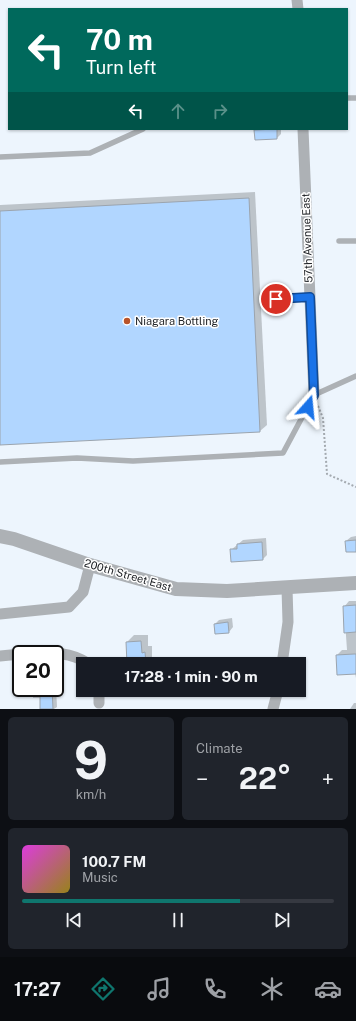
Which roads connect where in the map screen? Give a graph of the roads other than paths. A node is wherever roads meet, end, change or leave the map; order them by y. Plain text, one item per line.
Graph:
1 (141, 130) edge
2 (303, 130) edge
3 (0, 158) edge
4 (339, 241) dead end
5 (356, 241) edge
6 (310, 297) junction
7 (276, 299) dead end
8 (356, 376) edge
9 (314, 395) junction
10 (0, 462) edge
11 (0, 536) edge
12 (90, 565) junction
13 (356, 583) edge
14 (288, 588) junction
15 (0, 614) edge
16 (64, 654) edge
17 (12, 655) edge
18 (0, 656) edge
19 (76, 657) edge
20 (283, 657) edge
21 (99, 697) edge
22 (276, 697) edge
23 (99, 703) dead end
24 (273, 709) edge

1 - 3 lane
2 - 6 street, 57th Avenue East
4 - 5 lane
6 - 7 lane
6 - 9 street, 57th Avenue East
8 - 9 lane
9 - 10 lane
11 - 12 street, 200th Street East
12 - 14 street, 200th Street East
12 - 15 street
13 - 14 street, 200th Street East
14 - 20 street
16 - 19 street
17 - 18 street
21 - 23 street
22 - 24 street

